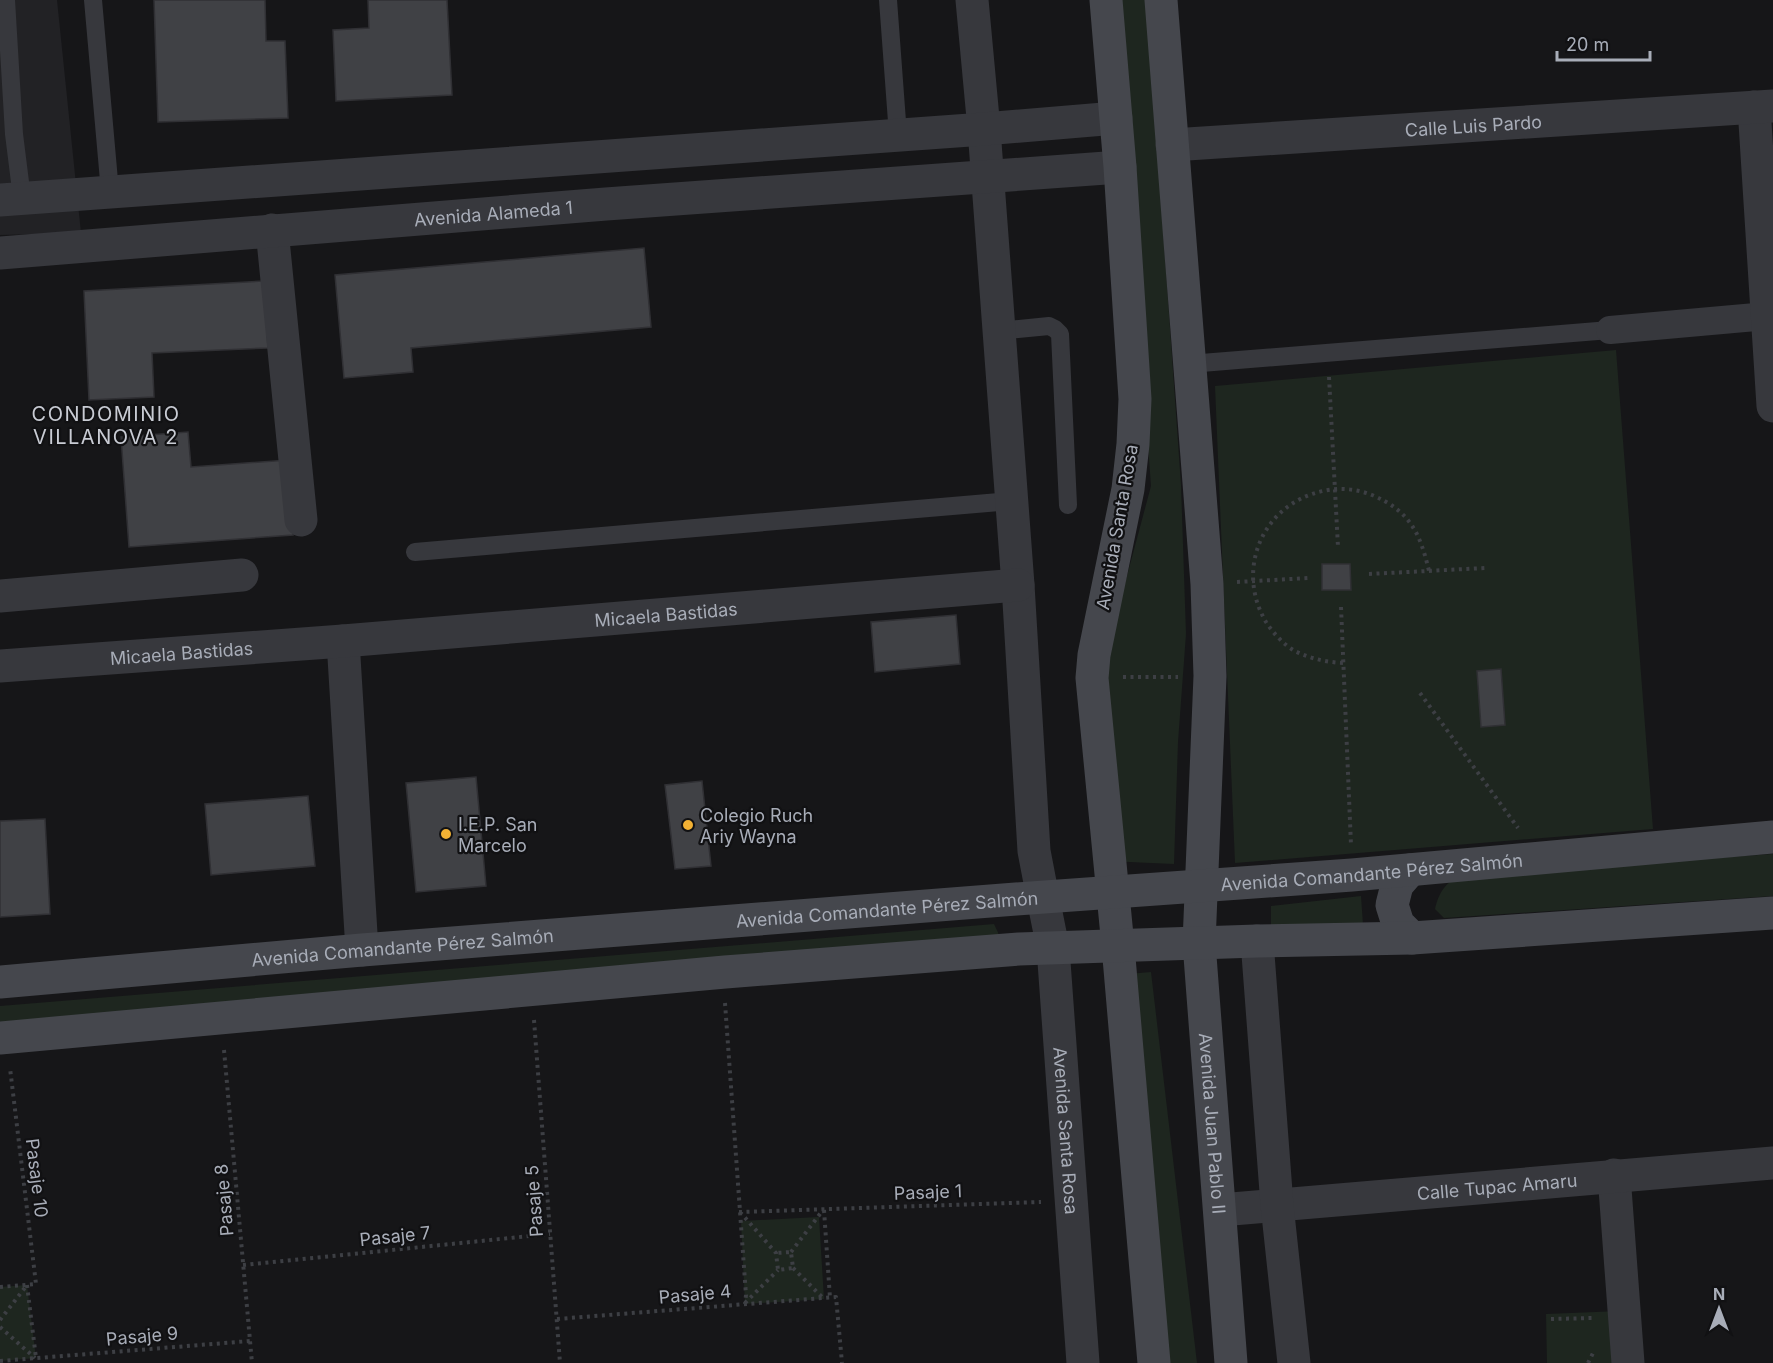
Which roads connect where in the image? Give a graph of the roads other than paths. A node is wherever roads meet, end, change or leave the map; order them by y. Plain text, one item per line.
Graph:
1 (6, 0) edge
2 (93, 0) edge
3 (888, 0) edge
4 (972, 0) edge
5 (1106, 0) edge
6 (1161, 0) edge
7 (1764, 106) edge
8 (1116, 118) junction
9 (984, 129) junction
10 (898, 135) junction
11 (1172, 145) junction
12 (567, 159) junction
13 (1120, 167) junction
14 (987, 177) junction
15 (110, 192) junction
16 (11, 199) edge
17 (567, 207) junction
18 (272, 230) junction
19 (0, 253) edge
20 (1767, 316) junction
21 (1610, 330) joint
22 (998, 331) junction
23 (1189, 364) junction
24 (1773, 406) edge
25 (1011, 501) junction
26 (1068, 505) dead end
27 (301, 520) dead end
28 (415, 552) dead end
29 (242, 575) dead end
30 (1018, 585) junction
31 (0, 596) edge
32 (343, 641) junction
33 (0, 666) edge
34 (1773, 837) edge
35 (1410, 870) junction
36 (1202, 886) junction
37 (1113, 892) junction
38 (1043, 898) junction
39 (1773, 913) edge
40 (1412, 938) junction
41 (1257, 941) junction
42 (1199, 943) junction
43 (1118, 946) junction
44 (1053, 948) junction
45 (362, 950) junction
46 (0, 982) edge
47 (0, 1038) edge
48 (1773, 1163) edge
49 (1614, 1175) junction
50 (1276, 1205) junction
51 (1220, 1210) junction
52 (1083, 1363) edge
53 (1154, 1363) edge
54 (1232, 1363) edge
55 (1294, 1363) edge
56 (1628, 1363) edge

1 - 16 lane
2 - 15 lane
3 - 10 lane
4 - 9 street
5 - 8 main road, Avenida Santa Rosa
6 - 11 main road
7 - 11 street, Calle Luis Pardo
7 - 20 street
8 - 9 street
8 - 13 main road, Avenida Santa Rosa
9 - 10 street
9 - 14 street
10 - 12 street
11 - 23 main road
12 - 15 street
12 - 17 street
13 - 14 street, Avenida Alameda 1
13 - 37 main road, Avenida Santa Rosa
14 - 17 street, Avenida Alameda 1
14 - 22 street
15 - 16 street
17 - 18 street, Avenida Alameda 1
18 - 19 street, Avenida Alameda 1
18 - 27 street
20 - 21 street
20 - 24 street
21 - 23 lane
22 - 25 street
22 - 26 lane
23 - 36 main road
25 - 28 lane
25 - 30 street
29 - 31 street
30 - 32 street, Micaela Bastidas
30 - 38 street
32 - 33 street, Micaela Bastidas
32 - 45 street
34 - 35 main road, Avenida Comandante Pérez Salmón
35 - 36 main road, Avenida Comandante Pérez Salmón
35 - 40 main road
36 - 37 main road, Avenida Comandante Pérez Salmón
36 - 42 main road, Avenida Juan Pablo II
37 - 38 main road, Avenida Comandante Pérez Salmón
37 - 43 main road, Avenida Santa Rosa
38 - 44 street, Avenida Santa Rosa
38 - 45 main road, Avenida Comandante Pérez Salmón
39 - 40 main road
40 - 41 main road
41 - 42 main road
41 - 50 street
42 - 43 main road
42 - 51 main road, Avenida Juan Pablo II
43 - 44 main road
43 - 53 main road
44 - 47 main road
44 - 52 street, Avenida Santa Rosa
45 - 46 main road, Avenida Comandante Pérez Salmón
48 - 49 street, Calle Tupac Amaru
49 - 50 street, Calle Tupac Amaru
49 - 56 street
50 - 51 street, Calle Tupac Amaru
50 - 55 street
51 - 54 main road, Avenida Juan Pablo II

